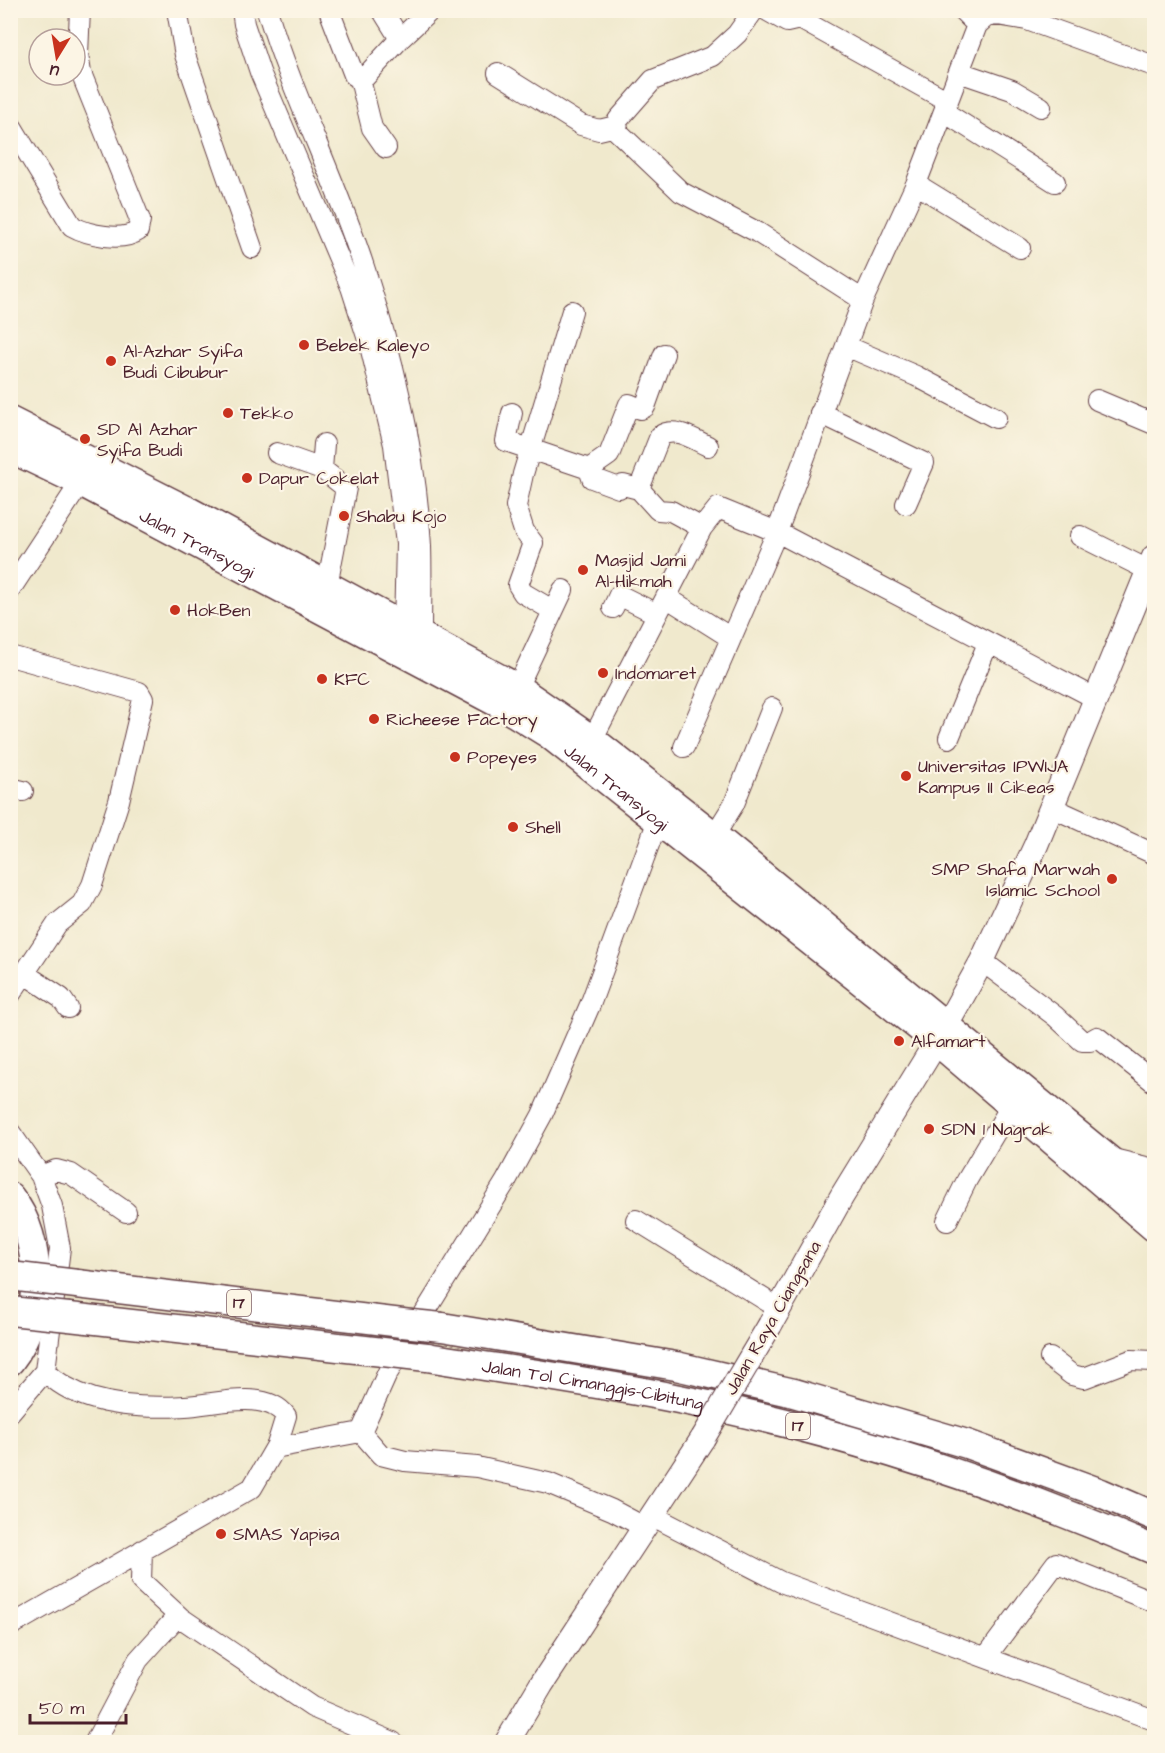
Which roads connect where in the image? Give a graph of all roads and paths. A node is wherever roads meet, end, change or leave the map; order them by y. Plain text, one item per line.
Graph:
1 (80, 10) edge
2 (177, 10) edge
3 (242, 10) edge
4 (267, 10) edge
5 (329, 10) edge
6 (382, 10) edge
7 (431, 10) edge
8 (754, 10) edge
9 (766, 10) edge
10 (962, 10) edge
11 (984, 18) edge
12 (400, 39) junction
13 (1155, 66) edge
14 (959, 72) junction
15 (498, 73) dead end
16 (360, 79) junction
17 (946, 106) junction
18 (1041, 107) dead end
19 (616, 126) junction
20 (12, 127) dead end
21 (386, 148) dead end
22 (1055, 182) dead end
23 (916, 184) junction
24 (252, 248) dead end
25 (1020, 248) dead end
26 (863, 300) junction
27 (572, 311) dead end
28 (846, 346) junction
29 (664, 354) dead end
30 (1097, 400) dead end
31 (512, 413) dead end
32 (820, 413) junction
33 (396, 416) junction
34 (996, 418) dead end
35 (10, 421) edge
36 (1155, 424) edge
37 (324, 444) dead end
38 (708, 446) dead end
39 (10, 448) edge
40 (531, 448) junction
41 (277, 453) dead end
42 (589, 469) junction
43 (322, 470) junction
44 (81, 482) junction
45 (639, 489) junction
46 (906, 504) dead end
47 (702, 528) junction
48 (777, 532) junction
49 (1080, 536) dead end
50 (1151, 564) edge
51 (275, 572) junction
52 (327, 586) junction
53 (10, 590) edge
54 (563, 590) dead end
55 (662, 606) junction
56 (613, 608) dead end
57 (552, 610) junction
58 (412, 633) junction
59 (731, 638) junction
60 (988, 642) junction
61 (10, 656) edge
62 (517, 688) junction
63 (1095, 698) junction
64 (772, 708) dead end
65 (949, 738) dead end
66 (592, 740) junction
67 (684, 747) dead end
68 (1052, 807) junction
69 (658, 820) junction
70 (714, 836) junction
71 (1155, 854) edge
72 (982, 961) junction
73 (25, 974) junction
74 (10, 994) edge
75 (68, 1008) dead end
76 (942, 1033) junction
77 (1155, 1082) edge
78 (1011, 1106) junction
79 (10, 1132) edge
80 (1108, 1158) junction
81 (1155, 1169) edge
82 (41, 1176) junction
83 (10, 1197) edge
84 (1155, 1197) edge
85 (126, 1212) dead end
86 (636, 1220) dead end
87 (947, 1221) dead end
88 (1155, 1227) edge
89 (10, 1239) edge
90 (10, 1276) edge
91 (10, 1311) edge
92 (775, 1317) junction
93 (1050, 1358) dead end
94 (10, 1361) edge
95 (1155, 1361) edge
96 (45, 1371) junction
97 (10, 1412) edge
98 (361, 1432) junction
99 (277, 1445) junction
100 (1155, 1516) edge
101 (647, 1521) junction
102 (1155, 1550) edge
103 (142, 1551) junction
104 (1155, 1602) edge
105 (181, 1618) junction
106 (10, 1626) edge
107 (986, 1658) junction
108 (1155, 1720) edge
109 (95, 1743) edge
110 (393, 1743) edge
111 (507, 1743) edge

1 - 20 street
2 - 24 street
3 - 33 street
4 - 33 street
5 - 16 street
6 - 12 street
7 - 12 street
8 - 19 street
9 - 17 street
10 - 11 street
11 - 13 street
11 - 14 street
12 - 16 street
14 - 17 street
14 - 18 street
15 - 19 street
16 - 21 street
17 - 22 street
17 - 23 street
19 - 26 street
23 - 25 street
23 - 26 street
26 - 28 street
27 - 40 street
28 - 32 street
28 - 34 street
29 - 42 street
30 - 36 street
31 - 40 street
32 - 46 street
32 - 48 street
33 - 58 street
35 - 51 highway, Jalan Transyogi
37 - 43 street
38 - 45 street
39 - 44 highway, Jalan Transyogi
40 - 42 street
40 - 57 street
41 - 43 street
42 - 45 street
43 - 52 street
44 - 51 highway, Jalan Transyogi
44 - 53 street
45 - 47 street
47 - 48 street
47 - 55 street
48 - 59 street
48 - 60 street
49 - 50 street
50 - 63 main road, Jalan Raya Ciangsana
51 - 52 highway, Jalan Transyogi
51 - 69 highway, Jalan Transyogi
52 - 58 highway, Jalan Transyogi
54 - 57 street
55 - 56 street
55 - 59 street
55 - 66 street
57 - 62 street
58 - 62 highway, Jalan Transyogi
59 - 67 street
60 - 63 street
60 - 65 street
61 - 73 street
62 - 66 highway, Jalan Transyogi
63 - 68 main road, Jalan Raya Ciangsana
64 - 70 street
66 - 70 highway, Jalan Transyogi
68 - 71 street
68 - 72 main road, Jalan Raya Ciangsana
69 - 76 highway, Jalan Transyogi
69 - 98 street
70 - 76 highway, Jalan Transyogi
72 - 76 main road, Jalan Raya Ciangsana
72 - 77 street
73 - 74 street
73 - 75 street
76 - 78 highway, Jalan Transyogi
76 - 80 highway, Jalan Transyogi
76 - 92 main road, Jalan Raya Ciangsana
78 - 87 street
78 - 88 highway, Jalan Transyogi
79 - 82 street
80 - 81 street
80 - 84 highway, Jalan Transyogi
82 - 85 street
82 - 96 street
83 - 94 highway
86 - 92 street
89 - 91 highway
90 - 100 highway, Jalan Tol Cimanggis–Cibitung / 17, bridge
91 - 102 highway, Jalan Tol Cimanggis–Cibitung / 17, bridge
92 - 101 main road, Jalan Raya Ciangsana, bridge
93 - 95 street
96 - 97 street
96 - 99 street
98 - 99 street
98 - 101 street
99 - 103 street
101 - 107 street
101 - 111 main road, Jalan Raya Ciangsana
103 - 105 street
103 - 106 street
104 - 107 street
105 - 109 street
105 - 110 street
107 - 108 street

